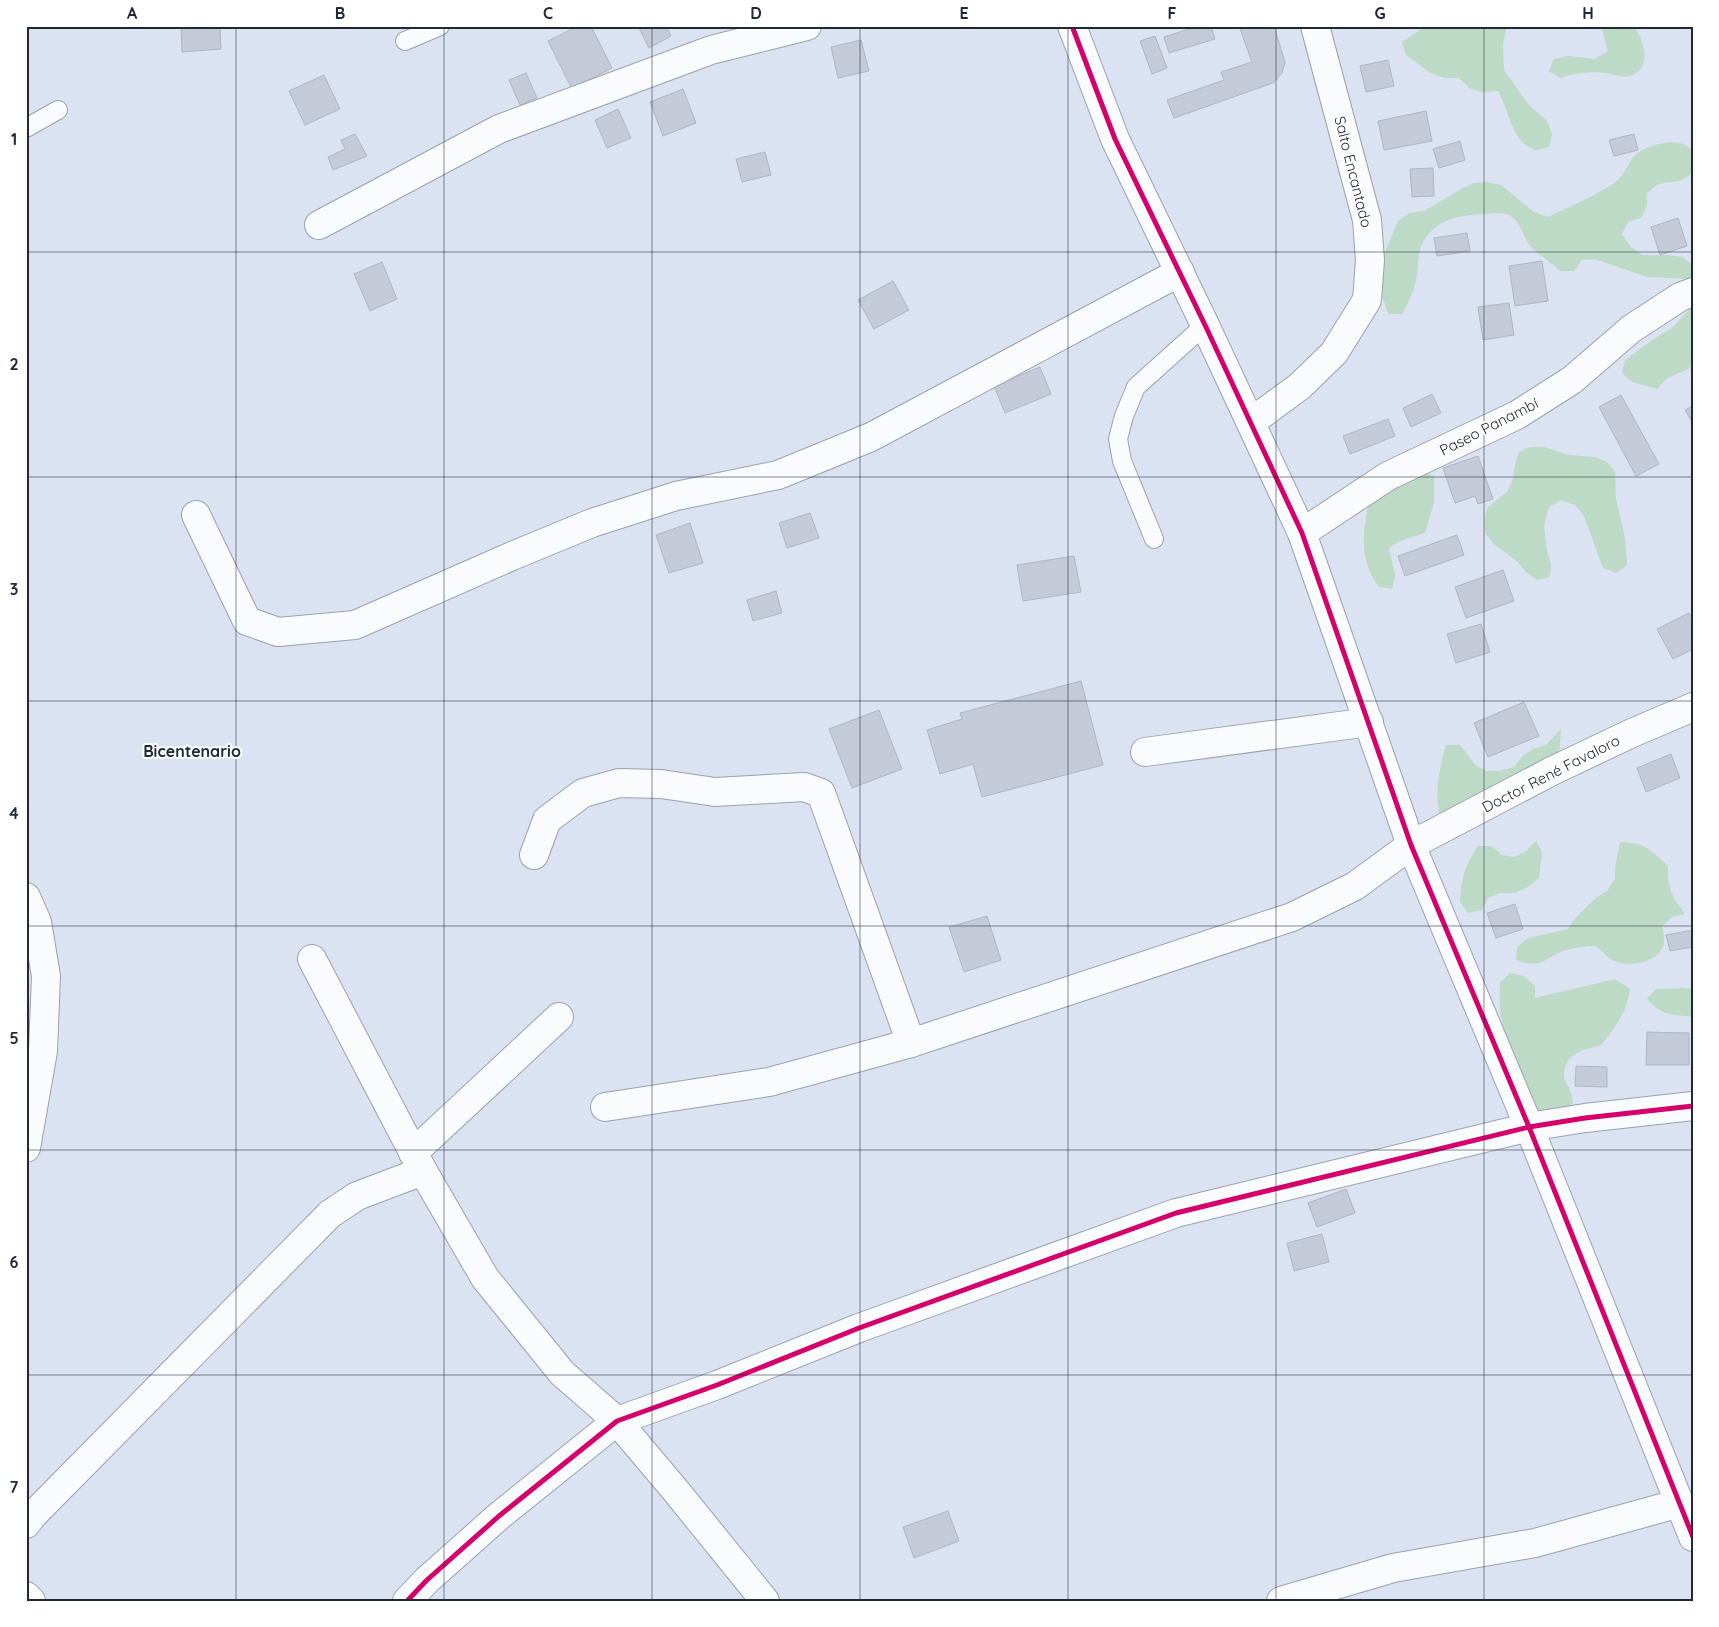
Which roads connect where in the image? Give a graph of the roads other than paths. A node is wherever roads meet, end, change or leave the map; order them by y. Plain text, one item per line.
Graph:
1 (440, 26) edge
2 (807, 26) edge
3 (1072, 26) edge
4 (1315, 26) edge
5 (751, 33) edge
6 (405, 41) dead end
7 (58, 110) dead end
8 (26, 128) edge
9 (319, 225) dead end
10 (1180, 272) junction
11 (1693, 292) edge
12 (1205, 325) junction
13 (1251, 422) junction
14 (196, 515) dead end
15 (1302, 533) junction
16 (1154, 538) dead end
17 (1693, 707) edge
18 (1368, 722) junction
19 (1145, 752) dead end
20 (1411, 845) junction
21 (534, 855) dead end
22 (26, 896) edge
23 (312, 959) dead end
24 (559, 1017) dead end
25 (911, 1043) junction
26 (1693, 1106) edge
27 (605, 1107) dead end
28 (1529, 1127) junction
29 (26, 1148) edge
30 (418, 1162) junction
31 (617, 1421) junction
32 (1680, 1503) junction
33 (26, 1524) edge
34 (1693, 1537) edge
35 (26, 1596) edge
36 (31, 1601) edge
37 (407, 1601) edge
38 (765, 1601) edge
39 (1281, 1601) edge

1 - 6 lane
2 - 5 street
3 - 10 street
4 - 13 street, Salto Encantado
5 - 9 street
7 - 8 lane
10 - 12 street
10 - 14 street
11 - 15 street, Paseo Panambí
12 - 13 street
12 - 16 lane
13 - 15 street
15 - 18 street
17 - 20 street, Doctor René Favaloro
18 - 19 street
18 - 20 street
20 - 25 street, Doctor René Favaloro
20 - 28 street
21 - 25 street
22 - 29 street
23 - 30 street
24 - 30 street
25 - 27 street, Doctor René Favaloro
26 - 28 street
28 - 31 street
28 - 32 street
30 - 31 street
30 - 33 street
31 - 37 street
31 - 38 street
32 - 34 street
32 - 39 street
35 - 36 street

